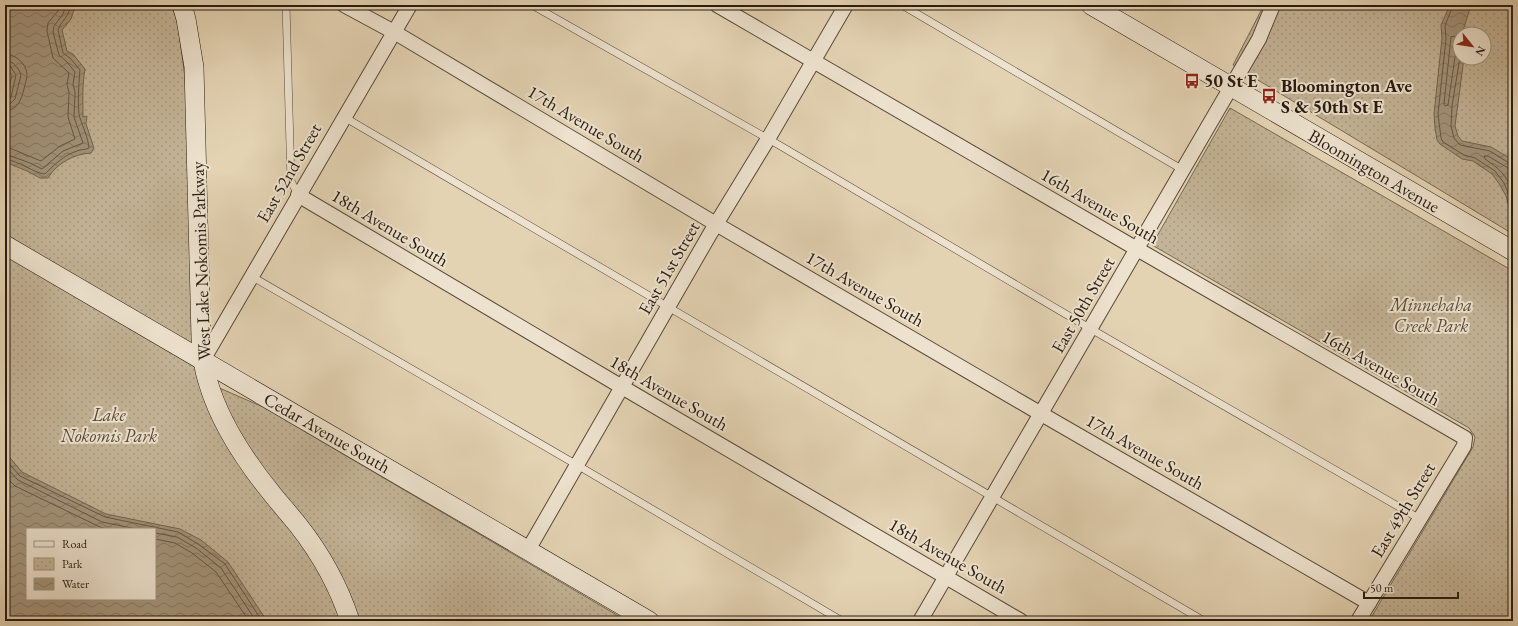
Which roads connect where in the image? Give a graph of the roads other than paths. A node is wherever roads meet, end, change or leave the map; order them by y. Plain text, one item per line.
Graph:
1 (182, 5) edge
2 (286, 5) edge
3 (344, 5) edge
4 (410, 5) edge
5 (532, 5) edge
6 (717, 5) edge
7 (846, 5) edge
8 (902, 5) edge
9 (1091, 5) edge
10 (1273, 5) edge
11 (394, 32) junction
12 (812, 61) junction
13 (1230, 87) junction
14 (344, 117) junction
15 (768, 139) junction
16 (1183, 170) junction
17 (298, 195) junction
18 (716, 224) junction
19 (5, 245) edge
20 (1507, 248) edge
21 (1137, 249) junction
22 (251, 276) junction
23 (669, 307) junction
24 (1091, 329) junction
25 (203, 360) junction
26 (622, 387) junction
27 (1041, 414) junction
28 (1465, 438) joint
29 (577, 465) junction
30 (992, 498) junction
31 (1420, 520) junction
32 (528, 550) junction
33 (946, 577) junction
34 (1369, 602) junction
35 (350, 621) edge
36 (649, 621) edge
37 (842, 621) edge
38 (920, 621) edge
39 (1022, 621) edge
40 (1204, 621) edge
41 (1358, 621) edge

1 - 25 street, West Lake Nokomis Parkway
2 - 17 lane
3 - 11 street, 17th Avenue South
4 - 11 street, East 52nd Street
5 - 15 lane
6 - 12 street, 16th Avenue South
7 - 12 street, East 51st Street
8 - 16 lane
9 - 13 street, Bloomington Avenue
10 - 13 street, East 50th Street
11 - 14 street, East 52nd Street
11 - 18 street, 17th Avenue South
12 - 15 street, East 51st Street
12 - 21 street, 16th Avenue South
13 - 16 street, East 50th Street
13 - 20 street, Bloomington Avenue
14 - 17 street, East 52nd Street
14 - 23 lane
15 - 18 street, East 51st Street
15 - 24 lane
16 - 21 street, East 50th Street
17 - 22 street, East 52nd Street
17 - 26 street, 18th Avenue South
18 - 23 street, East 51st Street
18 - 27 street, 17th Avenue South
19 - 25 street, Cedar Avenue South
21 - 24 street, East 50th Street
21 - 28 street, 16th Avenue South
22 - 25 street, East 52nd Street
22 - 29 lane
23 - 26 street, East 51st Street
23 - 30 lane
24 - 27 street, East 50th Street
24 - 31 lane
25 - 32 street, Cedar Avenue South
25 - 35 street, West Lake Nokomis Parkway
26 - 29 street, East 51st Street
26 - 33 street, 18th Avenue South
27 - 30 street, East 50th Street
27 - 34 street, 17th Avenue South
28 - 31 street, East 49th Street
29 - 32 street, East 51st Street
29 - 37 lane
30 - 33 street, East 50th Street
30 - 40 lane
31 - 34 street, East 49th Street
32 - 36 street, Cedar Avenue South
33 - 38 street, East 50th Street
33 - 39 street, 18th Avenue South
34 - 41 street, East 49th Street

